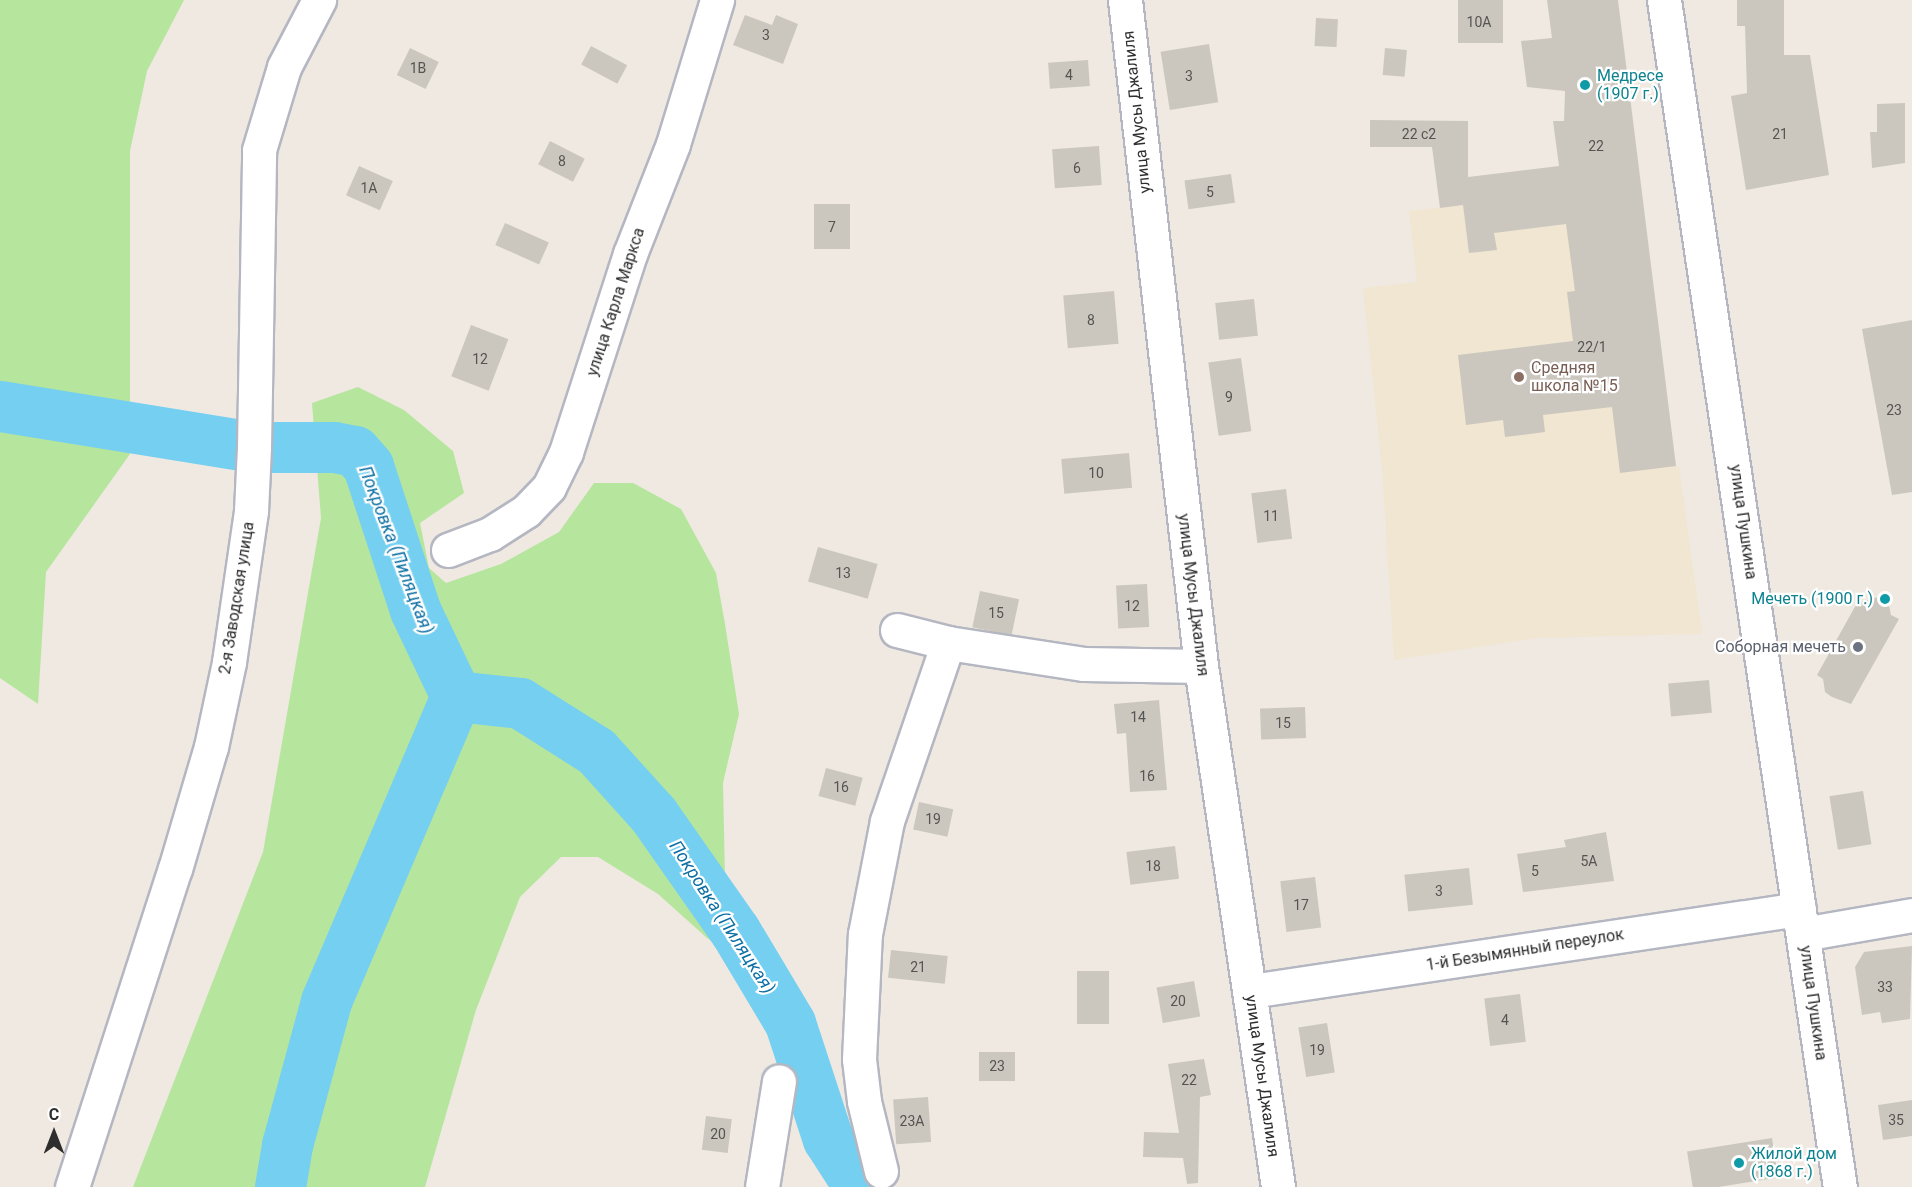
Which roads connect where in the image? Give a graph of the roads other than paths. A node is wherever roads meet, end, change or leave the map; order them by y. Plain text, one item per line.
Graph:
1 (319, 0) edge
2 (717, 0) edge
3 (1125, 0) edge
4 (1664, 0) edge
5 (448, 550) dead end
6 (897, 630) dead end
7 (948, 643) junction
8 (1202, 666) junction
9 (1912, 915) edge
10 (1801, 922) junction
11 (1251, 991) junction
12 (779, 1081) dead end
13 (881, 1171) dead end
14 (72, 1187) edge
15 (762, 1187) edge
16 (1278, 1187) edge
17 (1840, 1187) edge

1 - 14 street, 2-я Заводская улица
2 - 5 street, улица Карла Маркса
3 - 8 street, улица Мусы Джалиля
4 - 10 street, улица Пушкина
6 - 7 street
7 - 8 street
7 - 13 street
8 - 11 street, улица Мусы Джалиля
9 - 10 street, 1-й Безымянный переулок
10 - 11 street, 1-й Безымянный переулок
10 - 17 street, улица Пушкина
11 - 16 street, улица Мусы Джалиля
12 - 15 street

